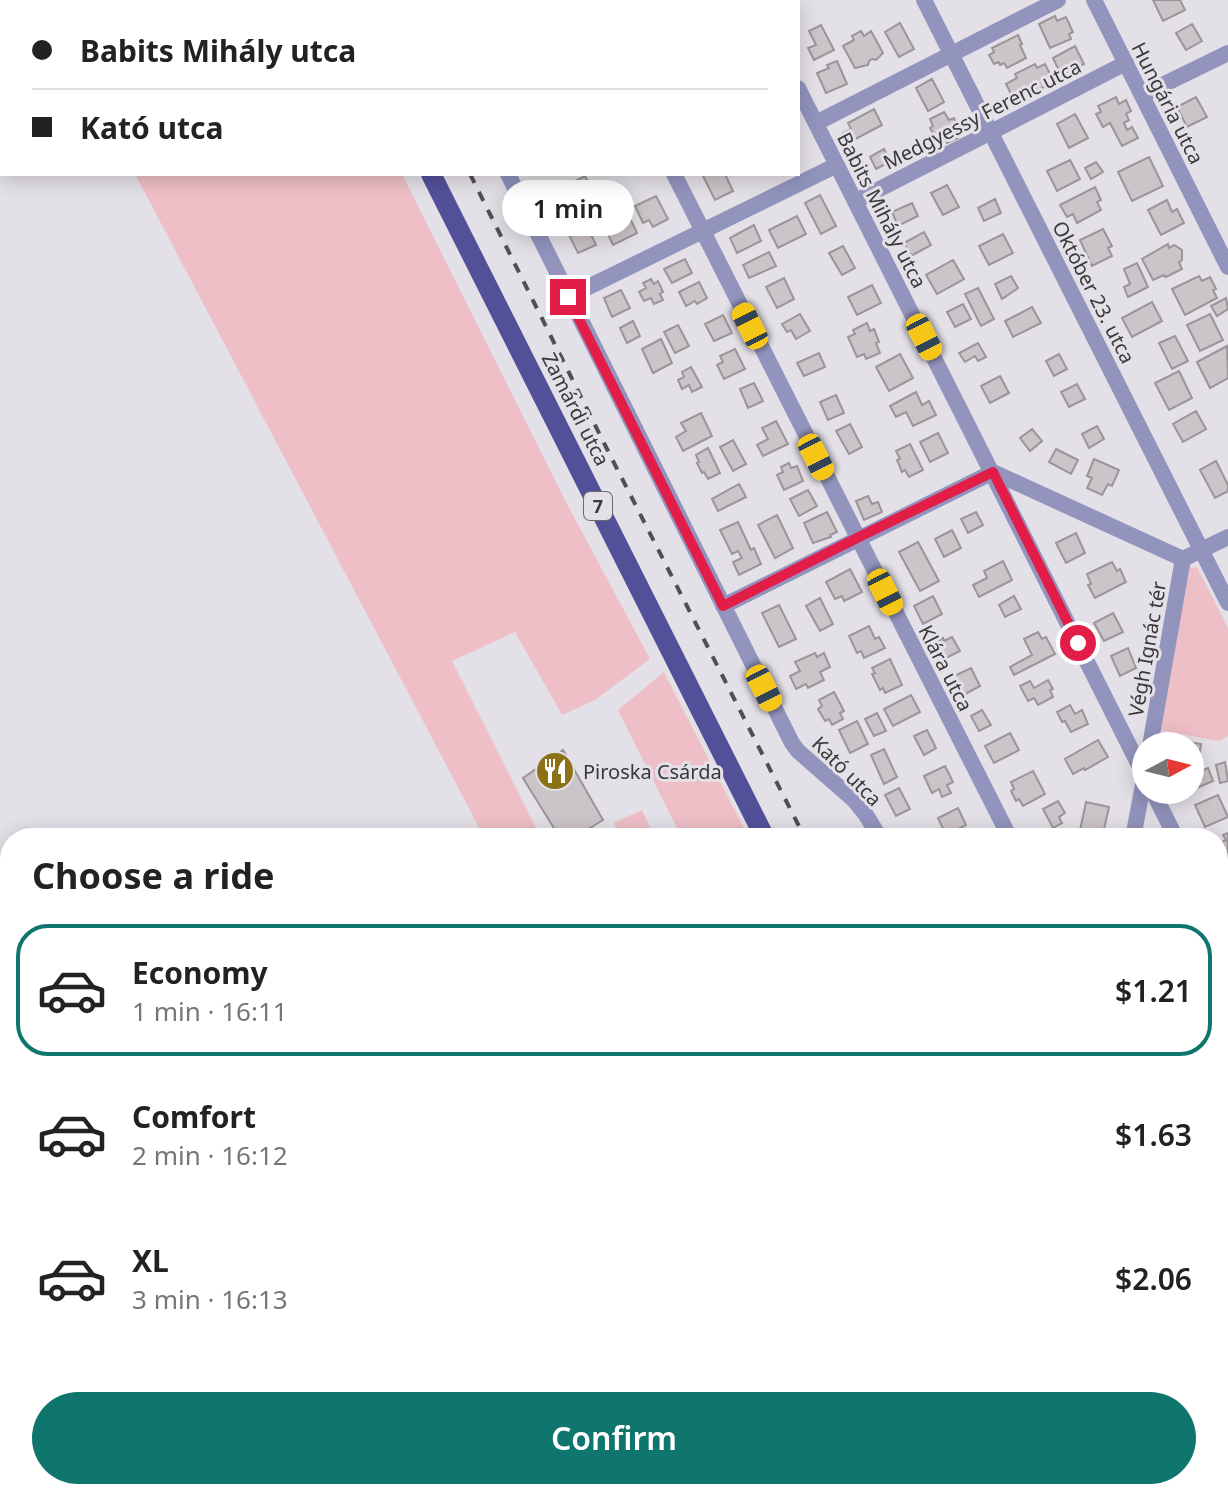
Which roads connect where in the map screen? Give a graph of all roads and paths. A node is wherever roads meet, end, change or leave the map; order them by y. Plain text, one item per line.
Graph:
1 (924, 0) edge
2 (1058, 0) edge
3 (1094, 0) edge
4 (1228, 53) edge
5 (951, 54) junction
6 (1126, 63) junction
7 (800, 92) edge
8 (1142, 95) junction
9 (816, 123) junction
10 (991, 133) junction
11 (837, 165) junction
12 (432, 176) edge
13 (509, 176) edge
14 (675, 176) edge
15 (856, 201) junction
16 (703, 231) junction
17 (1228, 267) edge
18 (568, 297) junction
19 (993, 472) junction
20 (1033, 491) junction
21 (1010, 509) junction
22 (1228, 537) edge
23 (857, 538) junction
24 (1202, 551) junction
25 (1183, 559) junction
26 (1228, 603) edge
27 (723, 606) junction
28 (1152, 732) edge
29 (1132, 749) edge
30 (1141, 804) edge
31 (1160, 804) edge
32 (760, 828) edge
33 (874, 828) edge
34 (1005, 828) edge
35 (1135, 828) edge
36 (1171, 828) edge

1 - 5 street, Október 23. utca
2 - 5 street
3 - 6 street, Hungária utca
4 - 8 street
5 - 9 street
5 - 10 street, Október 23. utca
6 - 8 street, Hungária utca
6 - 10 street, Medgyessy Ferenc utca
7 - 9 street, Babits Mihály utca
8 - 17 street, Hungária utca
9 - 11 street, Babits Mihály utca
10 - 15 street, Medgyessy Ferenc utca
10 - 24 street, Október 23. utca
11 - 15 street, Babits Mihály utca
11 - 16 street
12 - 32 main road, Zamárdi utca / 7
13 - 18 street, Kató utca
14 - 16 street, Klára utca
15 - 19 street, Babits Mihály utca
16 - 18 street
16 - 23 street, Klára utca
18 - 27 street, Kató utca
19 - 20 street, Végh Ignác tér
19 - 21 street, Babits Mihály utca
19 - 23 street
20 - 21 street
20 - 25 street, Végh Ignác tér
21 - 29 street, Babits Mihály utca
22 - 24 street, Végh Ignác tér
23 - 27 street
23 - 34 street, Klára utca
24 - 25 street, Végh Ignác tér
24 - 26 street, Október 23. utca
25 - 28 street, Végh Ignác tér
27 - 33 street, Kató utca
30 - 35 street
31 - 36 street, Babits Mihály utca

